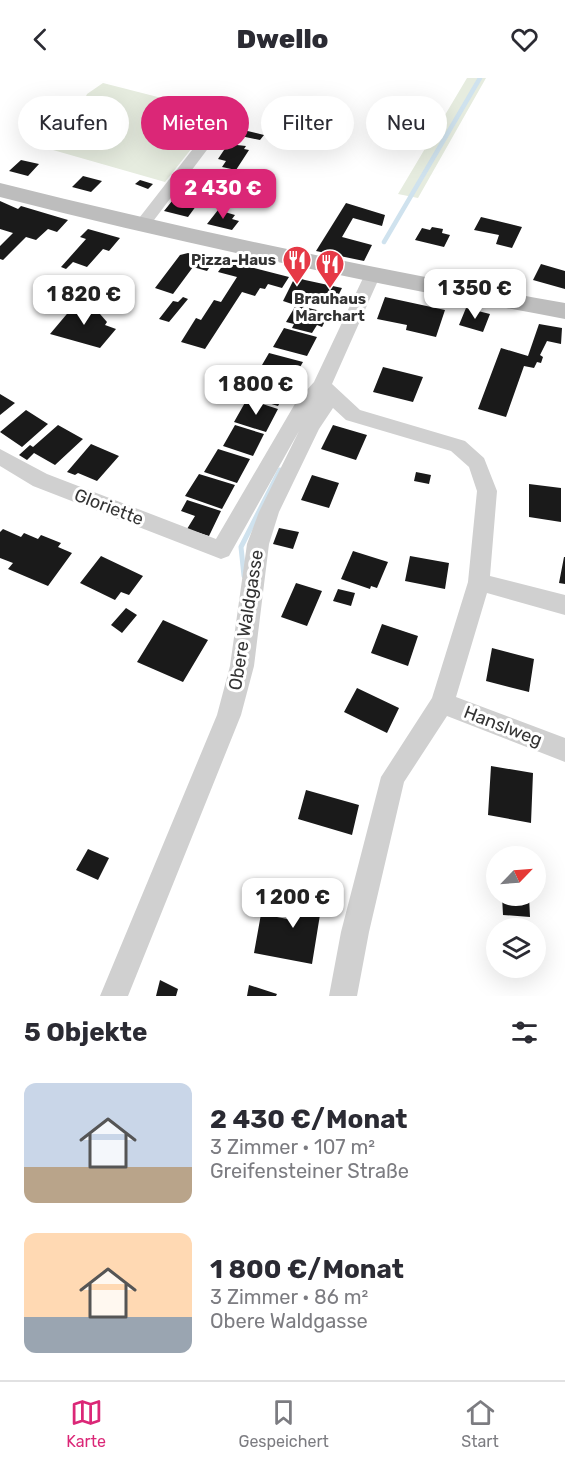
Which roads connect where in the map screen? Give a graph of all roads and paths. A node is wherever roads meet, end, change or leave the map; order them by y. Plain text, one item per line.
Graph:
1 (200, 150) edge
2 (0, 190) edge
3 (142, 225) junction
4 (372, 276) junction
5 (565, 311) edge
6 (327, 391) junction
7 (0, 457) edge
8 (221, 550) joint
9 (479, 582) junction
10 (565, 605) edge
11 (442, 703) junction
12 (565, 750) edge
13 (114, 996) edge
14 (343, 996) edge

1 - 3 street
2 - 3 main road
3 - 4 main road
4 - 5 main road
4 - 6 street, Obere Waldgasse
6 - 8 street, Obere Waldgasse
6 - 9 street
6 - 13 street, Obere Waldgasse
7 - 8 street, Gloriette
9 - 10 street
9 - 11 street
11 - 12 street, Hanslweg
11 - 14 street

